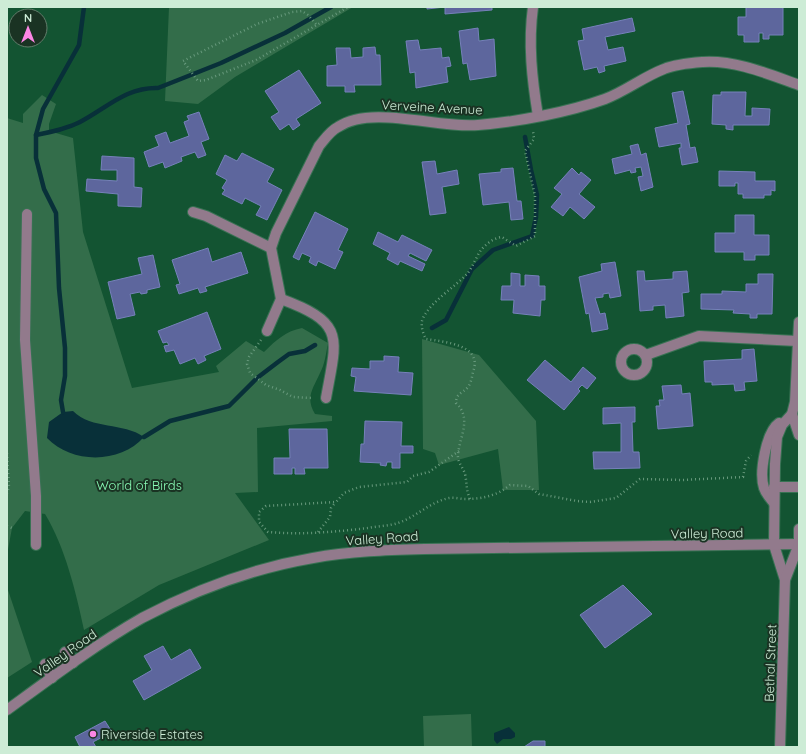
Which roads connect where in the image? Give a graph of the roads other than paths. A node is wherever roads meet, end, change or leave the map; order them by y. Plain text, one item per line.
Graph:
1 (533, 7) edge
2 (799, 85) edge
3 (538, 116) junction
4 (193, 212) dead end
5 (27, 214) dead end
6 (271, 248) junction
7 (281, 299) junction
8 (799, 322) edge
9 (267, 331) road end
10 (798, 341) junction
11 (646, 355) dead end
12 (326, 398) road end
13 (792, 414) junction
14 (799, 435) edge
15 (774, 487) junction
16 (799, 487) edge
17 (774, 503) junction
18 (799, 529) edge
19 (799, 544) edge
20 (36, 545) dead end
21 (774, 545) junction
22 (786, 580) junction
23 (65, 652) dead end
24 (73, 663) junction
25 (45, 664) dead end
26 (52, 678) junction
27 (7, 710) edge
28 (780, 747) edge

1 - 3 street
2 - 3 street, Verveine Avenue
3 - 6 street, Verveine Avenue
4 - 6 street
5 - 20 street
6 - 7 street
7 - 9 street
7 - 12 street
8 - 10 street
10 - 11 street
10 - 13 street
13 - 14 street
13 - 15 street, Bethal Street
13 - 17 street
15 - 16 street
15 - 17 street, Bethal Street
17 - 21 street, Bethal Street
18 - 19 street, Bethal Street
19 - 21 street, Valley Road
19 - 22 street, Bethal Street
21 - 22 street, Bethal Street
21 - 24 street, Valley Road
22 - 28 street, Bethal Street
23 - 24 street
24 - 26 street, Valley Road
25 - 26 street
26 - 27 street, Valley Road

